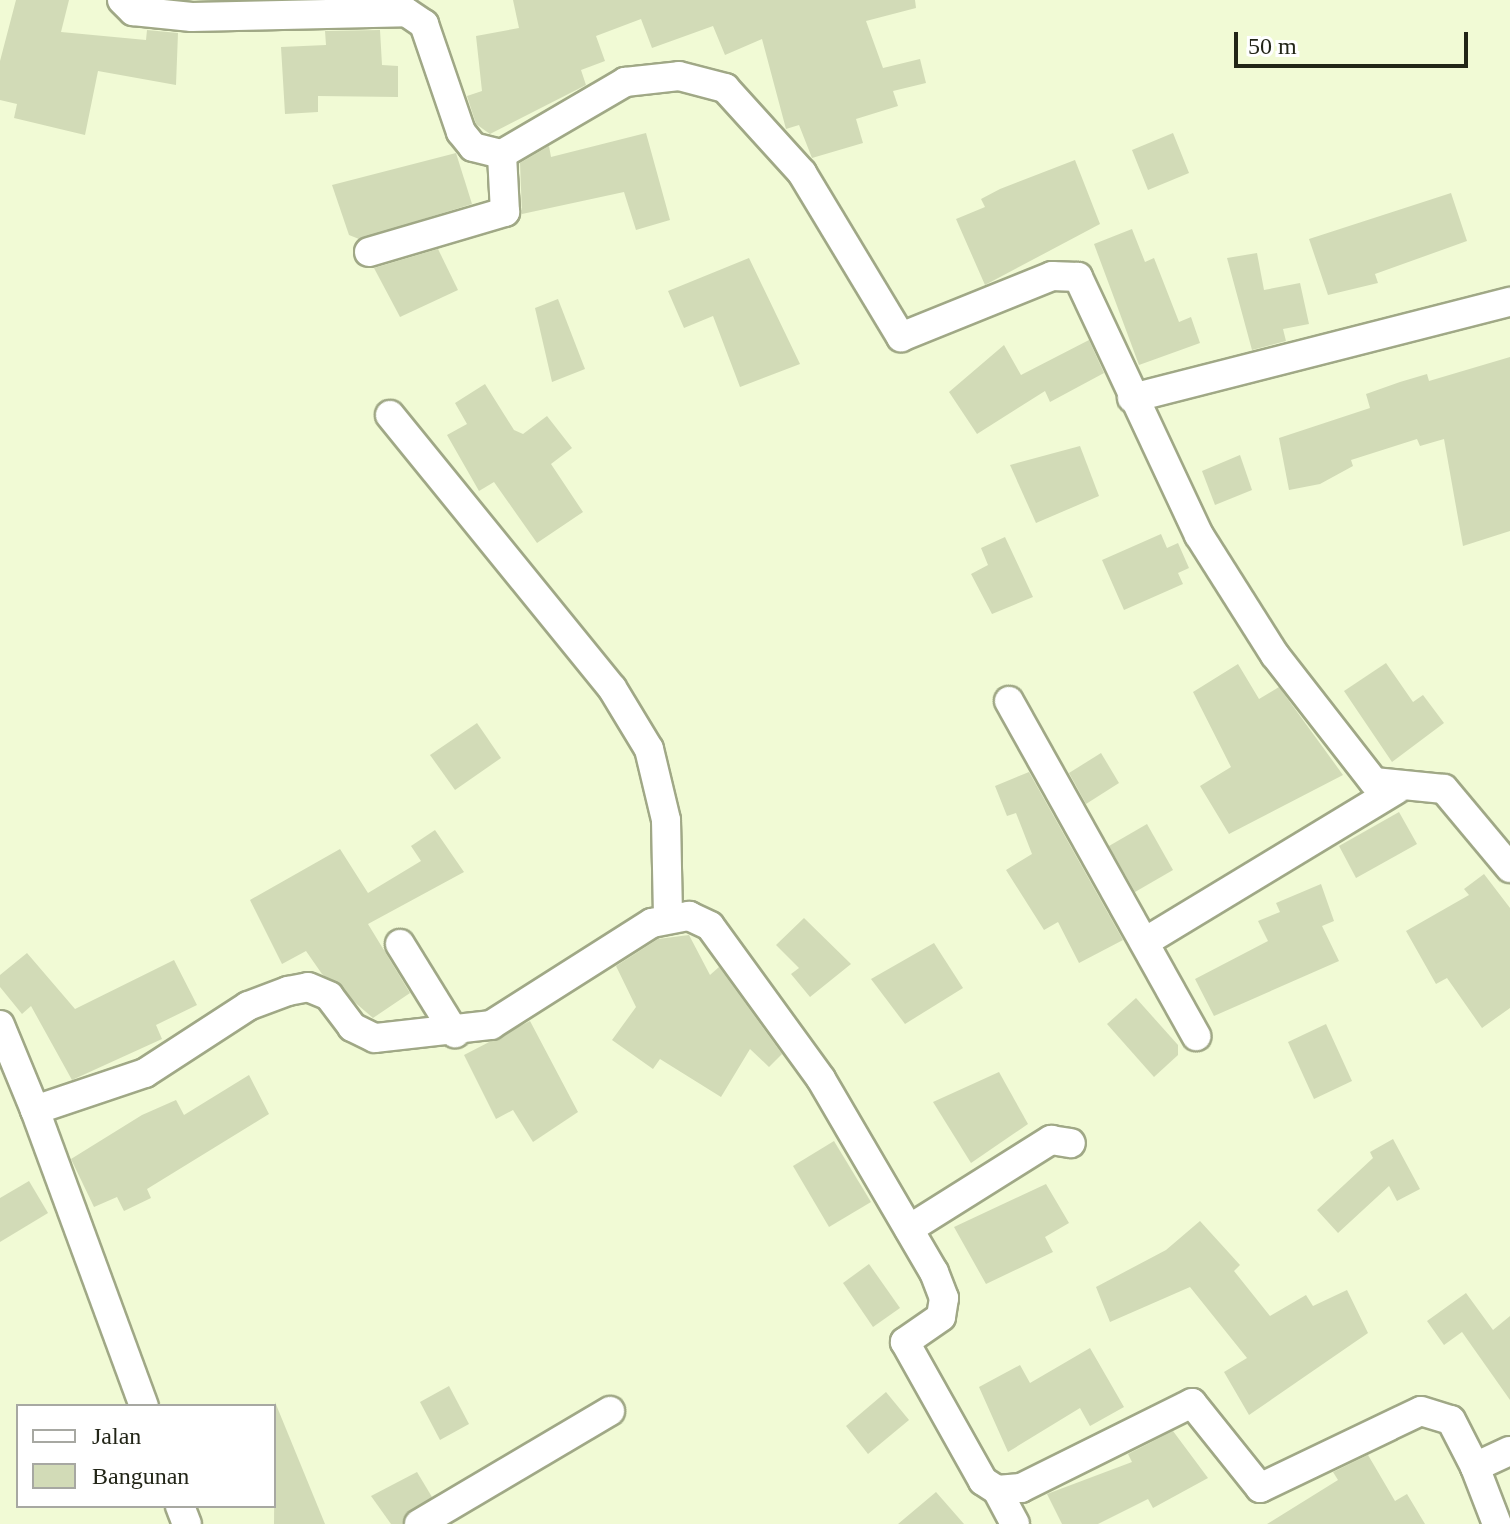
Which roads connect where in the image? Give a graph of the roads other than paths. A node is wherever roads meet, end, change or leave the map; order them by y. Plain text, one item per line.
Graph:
1 (122, 0) edge
2 (502, 154) junction
3 (369, 252) dead end
4 (1510, 302) edge
5 (1132, 398) junction
6 (390, 415) dead end
7 (1009, 701) dead end
8 (1396, 790) junction
9 (1510, 868) edge
10 (668, 918) junction
11 (1148, 940) junction
12 (400, 944) dead end
13 (0, 1025) edge
14 (455, 1033) junction
15 (1196, 1036) dead end
16 (35, 1110) junction
17 (1071, 1143) dead end
18 (909, 1229) junction
19 (143, 1404) edge
20 (610, 1411) dead end
21 (1510, 1451) edge
22 (1475, 1467) junction
23 (997, 1490) junction
24 (419, 1524) edge
25 (1015, 1524) edge
26 (1497, 1524) edge

1 - 2 street
2 - 3 street
2 - 5 street
4 - 5 street
5 - 8 street
6 - 10 street
7 - 11 street
8 - 9 street
8 - 11 street
10 - 14 street
10 - 18 street
11 - 15 street
12 - 14 street
13 - 16 street
14 - 16 street
16 - 19 street
17 - 18 street
18 - 23 street
20 - 24 street
21 - 22 street
22 - 23 street
22 - 26 street
23 - 25 street

